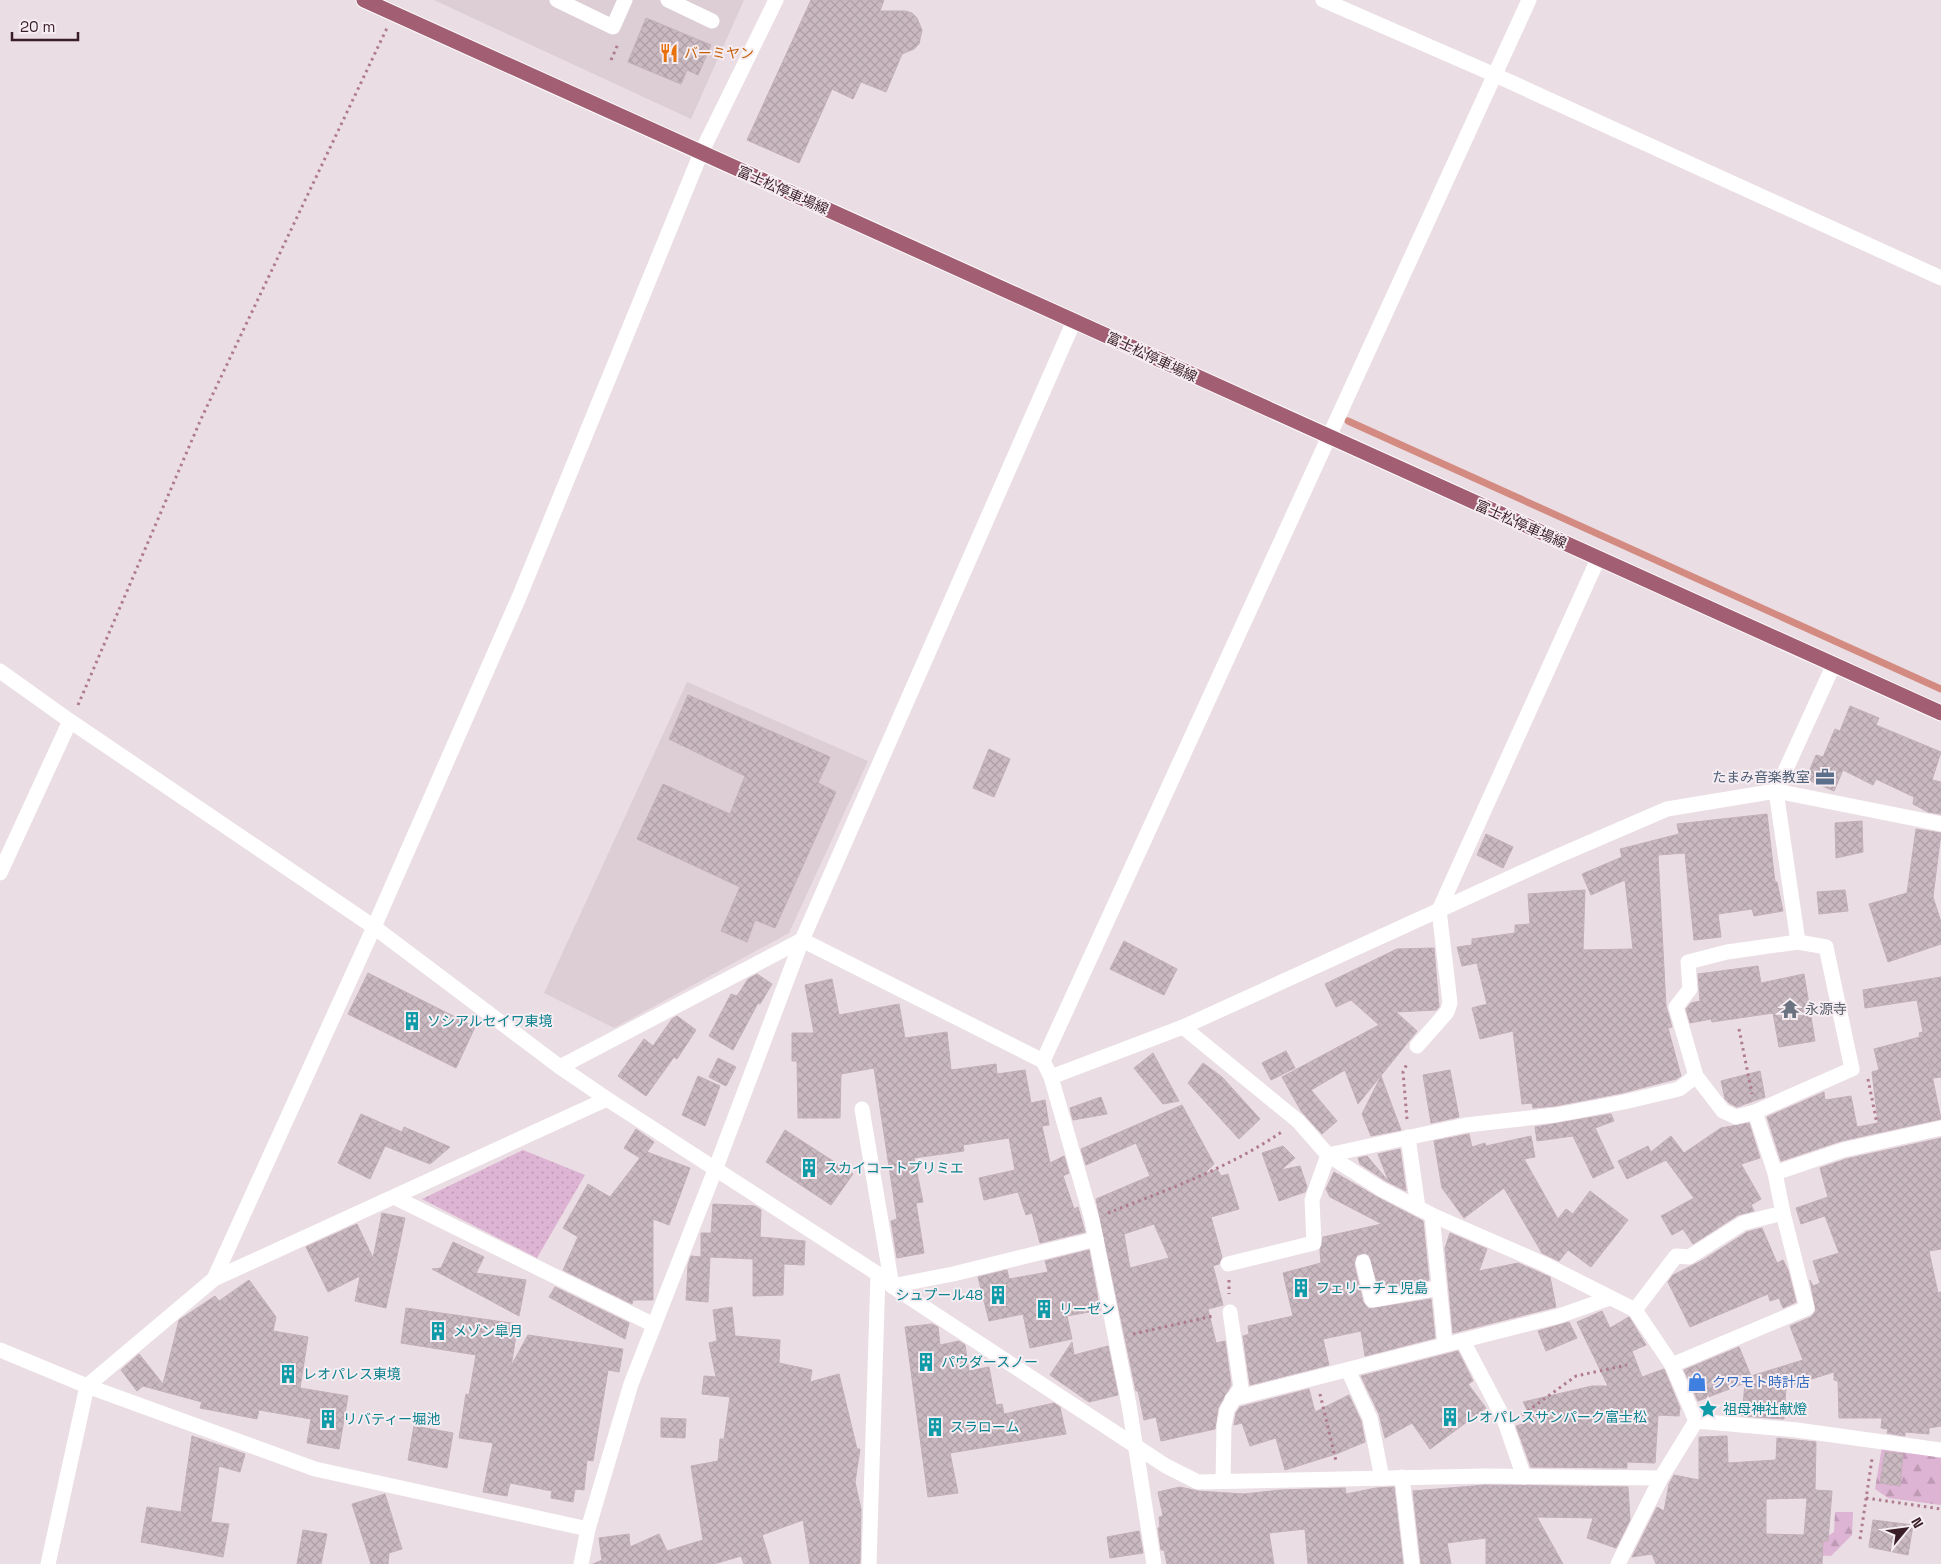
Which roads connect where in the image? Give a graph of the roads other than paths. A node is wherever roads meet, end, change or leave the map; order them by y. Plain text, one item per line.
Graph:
1 (364, 0) edge
2 (625, 0) edge
3 (668, 0) edge
4 (776, 0) edge
5 (1323, 0) edge
6 (1529, 0) edge
7 (564, 1) edge
8 (712, 21) dead end
9 (1495, 75) junction
10 (701, 153) junction
11 (1941, 278) edge
12 (1074, 321) junction
13 (1328, 437) junction
14 (1598, 559) junction
15 (1834, 664) junction
16 (0, 671) edge
17 (1941, 713) edge
18 (70, 721) junction
19 (1776, 791) junction
20 (1941, 824) edge
21 (0, 873) edge
22 (1439, 910) junction
23 (374, 926) junction
24 (802, 940) junction
25 (1798, 942) junction
26 (1184, 1027) junction
27 (1417, 1046) road end
28 (1043, 1061) junction
29 (560, 1067) junction
30 (1696, 1076) junction
31 (1052, 1077) junction
32 (607, 1099) junction
33 (862, 1109) dead end
34 (1756, 1112) junction
35 (1941, 1128) edge
36 (1408, 1137) junction
37 (1328, 1155) junction
38 (715, 1170) junction
39 (1775, 1173) junction
40 (394, 1197) junction
41 (1418, 1208) junction
42 (1783, 1213) junction
43 (1432, 1215) junction
44 (1096, 1239) junction
45 (1363, 1262) dead end
46 (1228, 1264) road end
47 (878, 1274) junction
48 (214, 1279) junction
49 (892, 1286) junction
50 (1439, 1288) junction
51 (1610, 1298) junction
52 (1634, 1310) junction
53 (1230, 1312) road end
54 (654, 1325) junction
55 (1463, 1341) junction
56 (1446, 1344) junction
57 (0, 1350) edge
58 (1672, 1365) junction
59 (1348, 1370) junction
60 (87, 1386) junction
61 (1232, 1399) junction
62 (1696, 1421) junction
63 (1136, 1446) junction
64 (1941, 1450) edge
65 (1402, 1477) junction
66 (1524, 1477) junction
67 (1382, 1478) junction
68 (1661, 1478) junction
69 (1223, 1481) junction
70 (588, 1529) junction
71 (1626, 1549) junction
72 (48, 1564) edge
73 (581, 1564) edge
74 (869, 1564) edge
75 (1154, 1564) edge
76 (1412, 1564) edge
77 (1618, 1564) edge
78 (1634, 1564) edge

1 - 10 main road, 富士松停車場線
2 - 7 street
3 - 8 street
4 - 10 street
5 - 9 street
6 - 9 street
9 - 11 street
9 - 13 street
10 - 12 main road, 富士松停車場線
10 - 23 street
12 - 13 main road, 富士松停車場線
12 - 24 street
13 - 14 main road, 富士松停車場線
13 - 28 street
14 - 15 main road, 富士松停車場線
14 - 22 street
15 - 17 main road, 富士松停車場線
15 - 19 street
16 - 18 street
18 - 21 street
18 - 23 street
19 - 20 street
19 - 22 street
19 - 25 street
22 - 26 street
22 - 27 street
23 - 29 street
23 - 48 street
24 - 28 street
24 - 29 street
24 - 38 street
25 - 30 street
25 - 34 street
26 - 31 street
26 - 37 street
28 - 31 street
29 - 32 street
30 - 34 street
30 - 36 street
31 - 44 street
32 - 38 street
32 - 40 street
33 - 49 street
34 - 39 street
35 - 39 street
36 - 37 street
36 - 41 street
37 - 41 street
37 - 46 street
38 - 47 street
38 - 54 street
39 - 42 street
40 - 48 street
40 - 54 street
41 - 43 street
42 - 52 street
42 - 58 street
43 - 50 street
43 - 51 street
44 - 49 street
44 - 63 street
45 - 50 street
47 - 49 street
47 - 74 street
48 - 60 street
49 - 63 street
50 - 56 street
51 - 52 street
51 - 55 street
52 - 58 street
53 - 61 street
54 - 70 street
55 - 56 street
55 - 66 street
56 - 59 street
57 - 60 street
58 - 62 street
59 - 61 street
59 - 67 street
60 - 70 street
60 - 72 street
61 - 69 street
62 - 64 street
62 - 68 street
63 - 69 street
63 - 75 street
65 - 66 street
65 - 67 street
65 - 76 street
66 - 68 street
67 - 69 street
68 - 71 street
70 - 73 street
71 - 77 street
71 - 78 street

